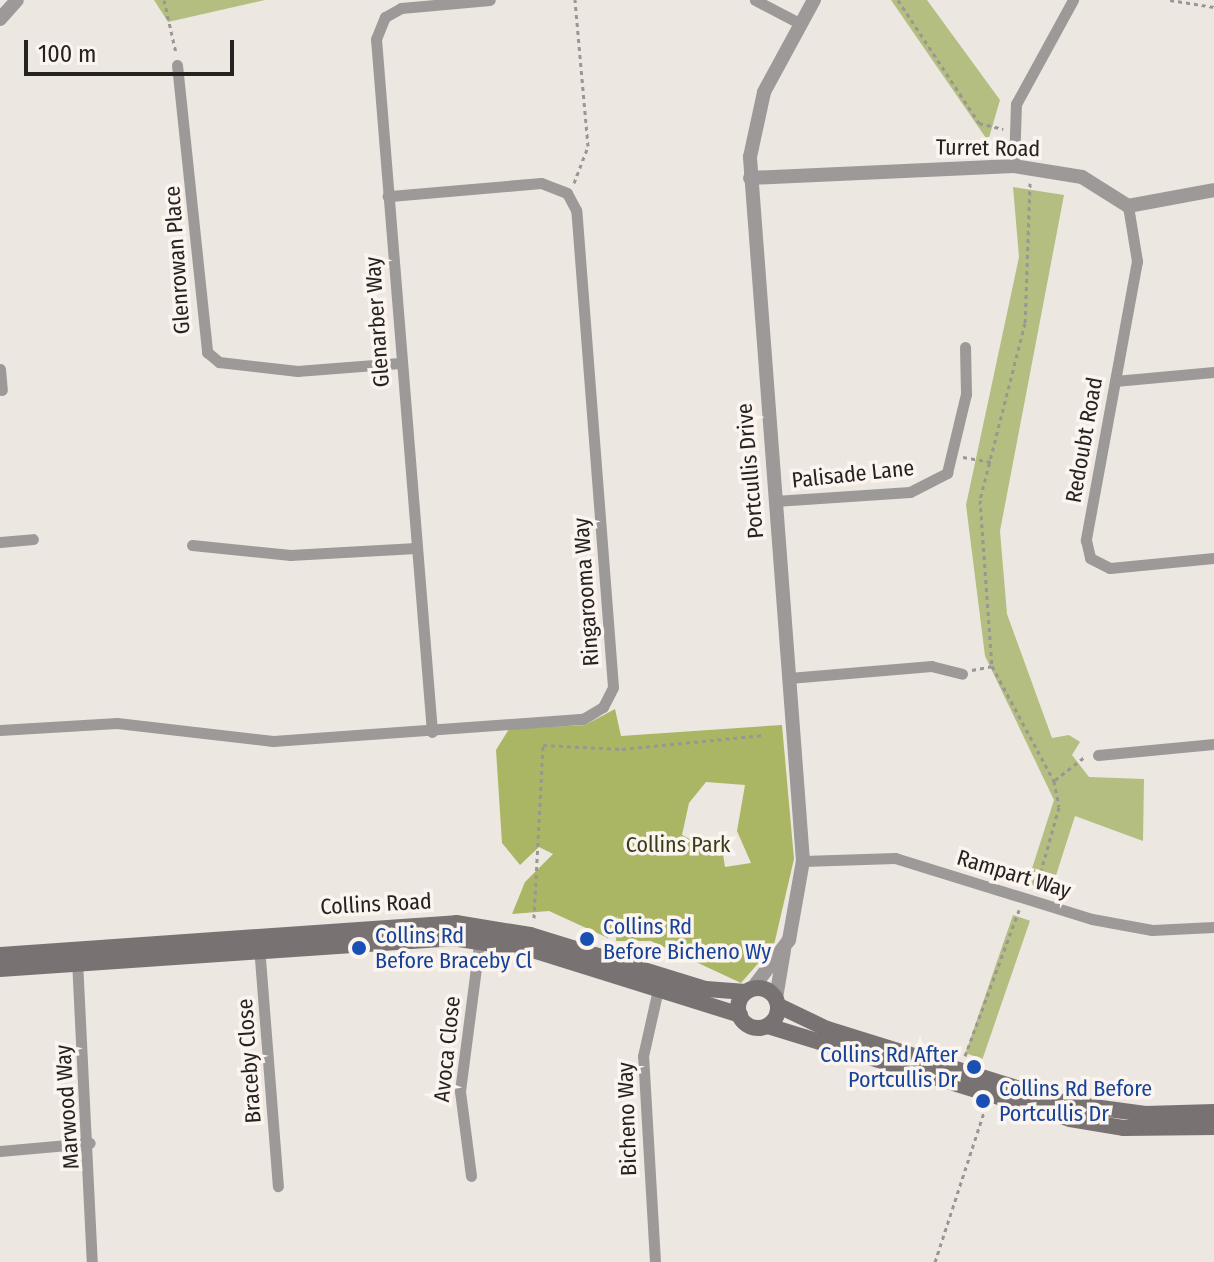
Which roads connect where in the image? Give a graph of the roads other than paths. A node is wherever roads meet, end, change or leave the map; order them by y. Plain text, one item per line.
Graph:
1 (17, 0) edge
2 (490, 0) edge
3 (755, 0) edge
4 (814, 0) edge
5 (1073, 0) edge
6 (0, 19) edge
7 (799, 23) junction
8 (177, 65) road end
9 (1014, 166) junction
10 (750, 178) junction
11 (1214, 190) edge
12 (388, 196) junction
13 (1128, 206) junction
14 (965, 347) dead end
15 (400, 363) junction
16 (0, 369) edge
17 (1214, 372) edge
18 (1115, 381) junction
19 (2, 390) dead end
20 (775, 501) junction
21 (33, 539) dead end
22 (0, 542) edge
23 (192, 545) dead end
24 (416, 548) junction
25 (1214, 558) edge
26 (962, 674) road end
27 (789, 678) junction
28 (0, 730) edge
29 (432, 732) junction
30 (1214, 744) edge
31 (1098, 755) road end
32 (803, 861) junction
33 (1214, 927) edge
34 (480, 934) junction
35 (259, 941) junction
36 (784, 950) junction
37 (0, 955) edge
38 (77, 956) junction
39 (0, 969) edge
40 (660, 983) junction
41 (749, 990) junction
42 (778, 1002) junction
43 (740, 1015) junction
44 (768, 1026) junction
45 (1214, 1112) edge
46 (1214, 1127) edge
47 (90, 1143) junction
48 (0, 1151) edge
49 (471, 1176) dead end
50 (278, 1186) dead end
51 (92, 1262) edge
52 (655, 1262) edge

1 - 6 street
2 - 12 street, Glenarber Way
3 - 7 street
4 - 7 street, Portcullis Drive
5 - 9 street
7 - 10 street, Portcullis Drive
8 - 15 street, Glenrowan Place
9 - 10 street, Turret Road
9 - 13 street, Turret Road
10 - 20 street, Portcullis Drive
11 - 13 street
12 - 15 street, Glenarber Way
12 - 29 street, Ringarooma Way
13 - 18 street, Redoubt Road
14 - 20 street, Palisade Lane
15 - 24 street, Glenarber Way
16 - 19 street
17 - 18 street
18 - 25 street, Redoubt Road
20 - 27 street, Portcullis Drive
21 - 22 street
23 - 24 street
24 - 29 street, Glenarber Way
26 - 27 street
27 - 32 street, Portcullis Drive
28 - 29 street, Ringarooma Way
30 - 31 street
32 - 33 street, Rampart Way
32 - 36 street, Portcullis Drive
34 - 35 main road, Collins Road
34 - 40 main road, Collins Road
34 - 49 street, Avoca Close
35 - 38 main road, Collins Road
35 - 50 street, Braceby Close
36 - 41 street, Portcullis Drive
36 - 42 street, Portcullis Drive
37 - 38 main road, Collins Road
38 - 39 main road, Collins Road
38 - 47 street, Marwood Way
40 - 41 main road, Collins Road
40 - 43 main road, Collins Road
40 - 52 street, Bicheno Way
41 - 42 main road, Collins Road
41 - 43 main road
42 - 44 main road
42 - 45 main road, Collins Road
43 - 44 main road, Collins Road
44 - 46 main road, Collins Road
47 - 48 street
47 - 51 street, Marwood Way

